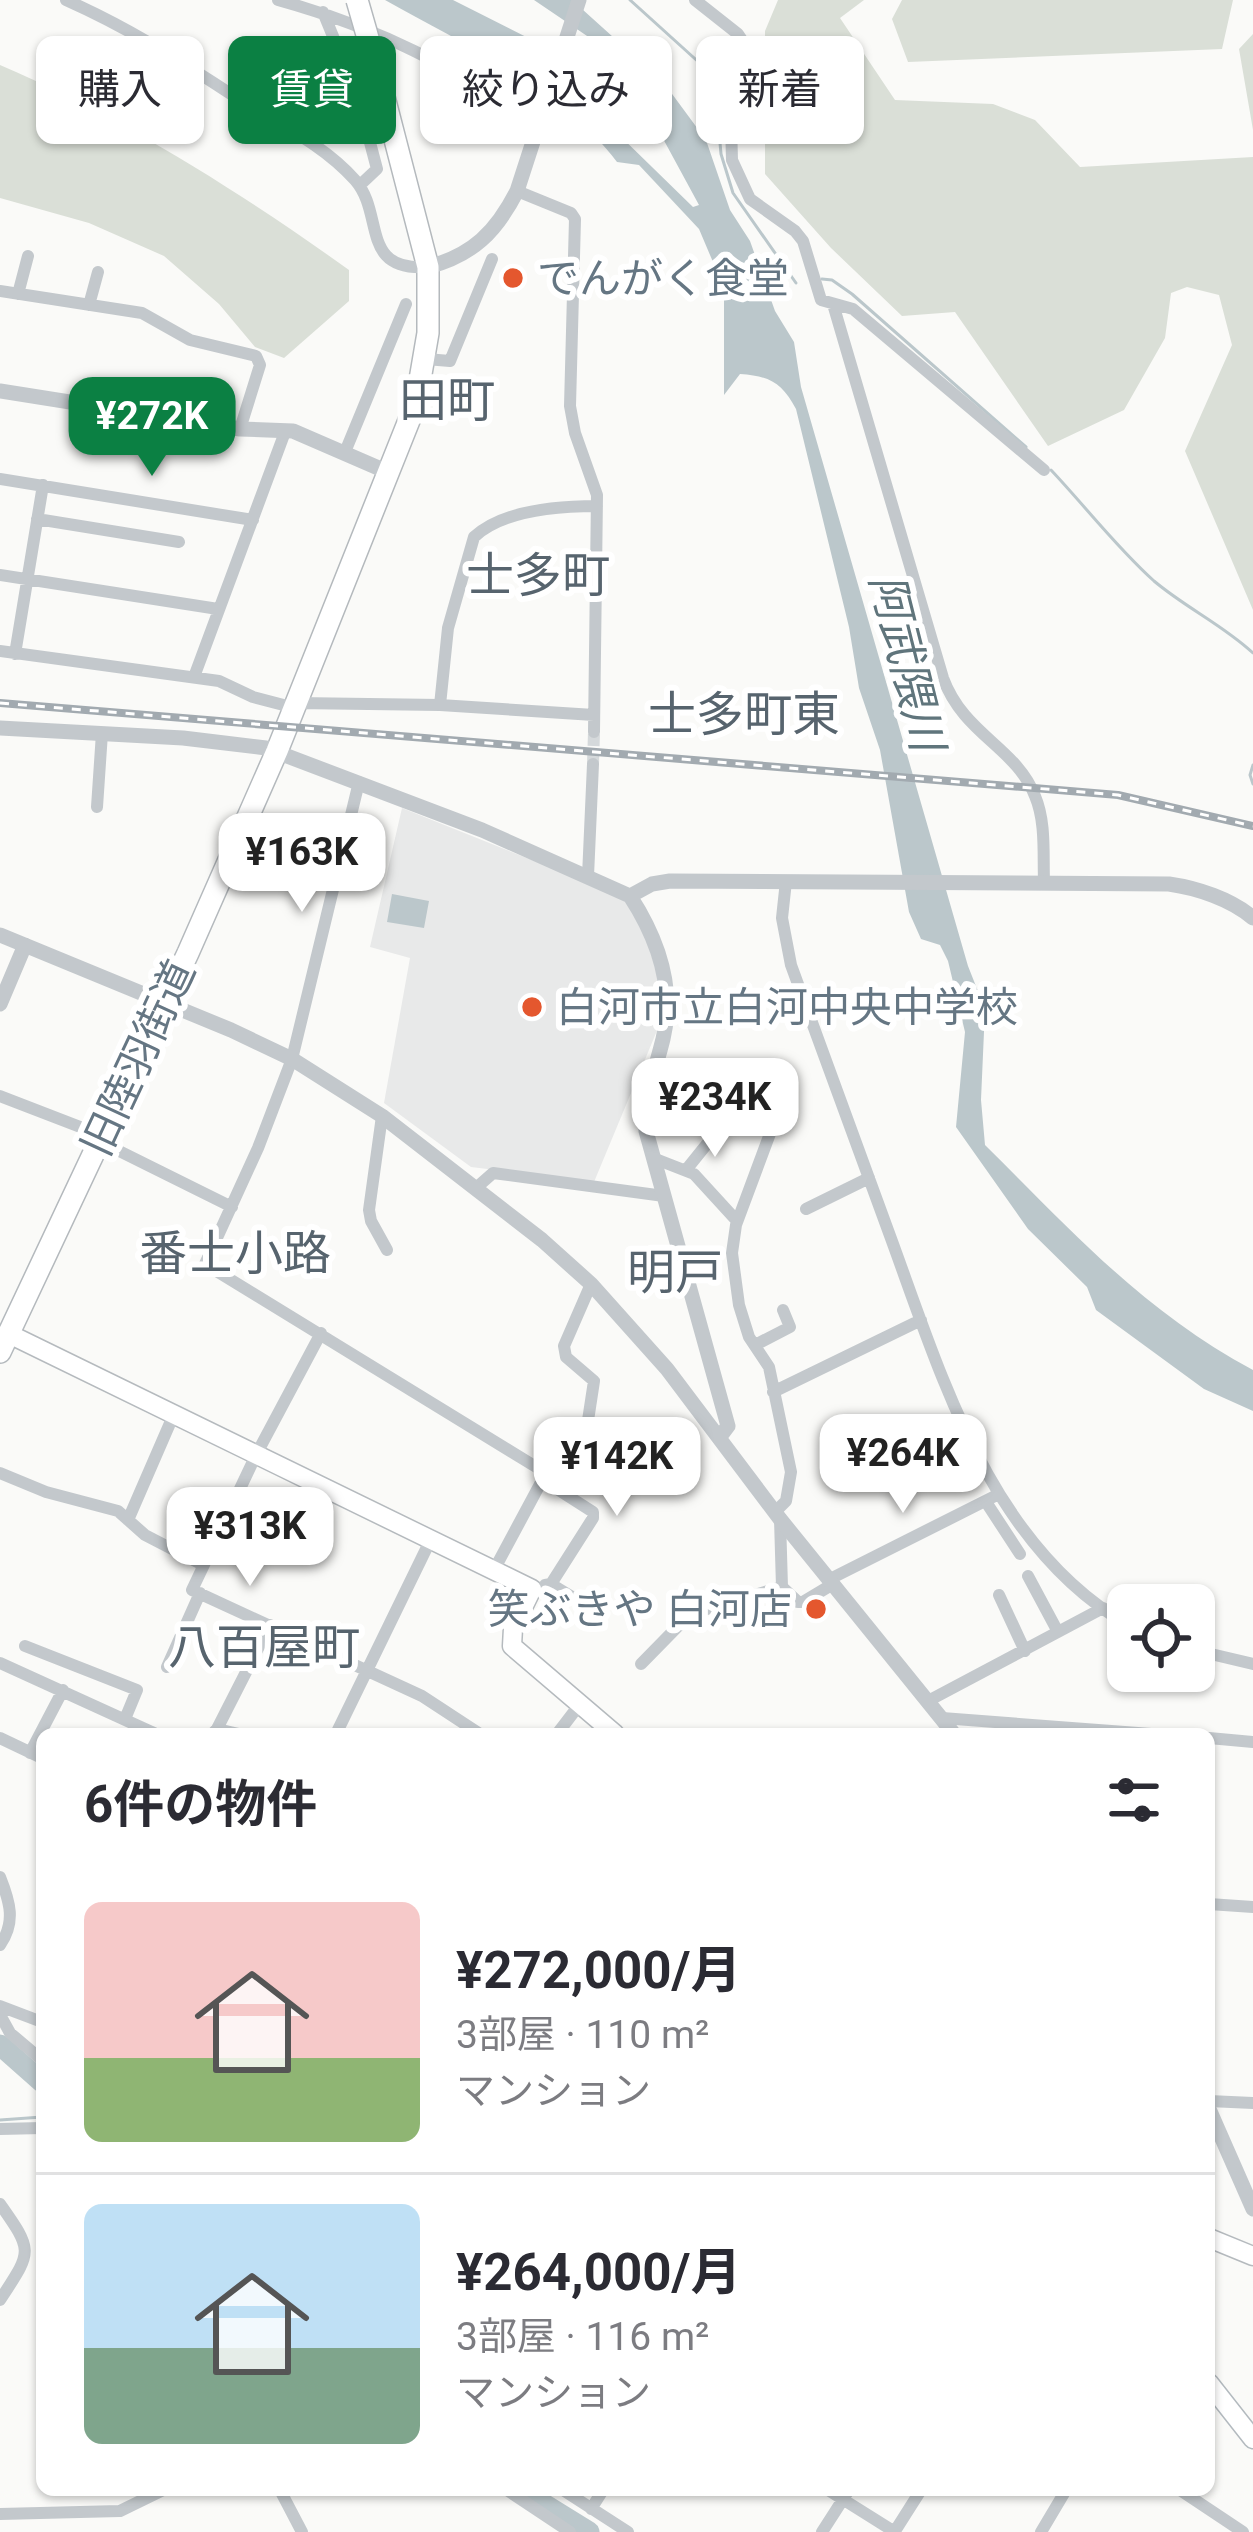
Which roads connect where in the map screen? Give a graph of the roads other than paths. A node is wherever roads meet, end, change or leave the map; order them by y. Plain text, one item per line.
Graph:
1 (66, 0) edge
2 (278, 0) edge
3 (357, 0) edge
4 (579, 0) edge
5 (694, 0) edge
6 (322, 12) junction
7 (567, 36) edge
8 (420, 52) edge
9 (532, 144) edge
10 (360, 185) junction
11 (517, 191) junction
12 (28, 256) dead end
13 (492, 259) dead end
14 (428, 267) junction
15 (98, 272) dead end
16 (0, 291) edge
17 (18, 294) junction
18 (406, 304) dead end
19 (833, 304) junction
20 (88, 305) junction
21 (426, 358) junction
22 (0, 391) edge
23 (240, 429) junction
24 (285, 432) junction
25 (345, 452) junction
26 (1044, 470) dead end
27 (390, 473) junction
28 (0, 478) edge
29 (43, 485) junction
30 (597, 506) junction
31 (37, 519) junction
32 (253, 520) junction
33 (179, 542) dead end
34 (0, 575) edge
35 (26, 579) junction
36 (218, 609) junction
37 (0, 651) edge
38 (16, 654) junction
39 (194, 677) junction
40 (296, 705) junction
41 (440, 705) junction
42 (594, 716) junction
43 (0, 728) edge
44 (594, 731) tunnel mouth
45 (102, 733) junction
46 (277, 752) junction
47 (593, 764) tunnel mouth
48 (359, 782) junction
49 (97, 807) dead end
50 (588, 877) junction
51 (786, 881) junction
52 (1044, 881) junction
53 (630, 896) junction
54 (1253, 918) edge
55 (0, 935) edge
56 (25, 945) junction
57 (164, 1003) junction
58 (0, 1004) edge
59 (292, 1059) junction
60 (0, 1096) edge
61 (382, 1116) junction
62 (723, 1124) dead end
63 (772, 1131) dead end
64 (100, 1138) junction
65 (653, 1158) junction
66 (686, 1170) junction
67 (869, 1178) junction
68 (476, 1188) junction
69 (664, 1196) junction
70 (232, 1207) junction
71 (806, 1209) dead end
72 (737, 1221) junction
73 (387, 1250) dead end
74 (592, 1284) junction
75 (783, 1310) dead end
76 (921, 1320) junction
77 (321, 1333) junction
78 (2, 1338) edge
79 (754, 1345) junction
80 (773, 1392) junction
81 (174, 1414) junction
82 (588, 1422) junction
83 (719, 1438) junction
84 (256, 1455) junction
85 (616, 1457) dead end
86 (0, 1474) edge
87 (544, 1477) junction
88 (993, 1498) junction
89 (778, 1515) junction
90 (128, 1520) junction
91 (431, 1539) junction
92 (1020, 1554) dead end
93 (203, 1565) junction
94 (494, 1570) junction
95 (1028, 1576) dead end
96 (832, 1581) junction
97 (542, 1587) junction
98 (782, 1587) junction
99 (200, 1593) junction
100 (999, 1595) dead end
101 (1103, 1608) junction
102 (592, 1609) dead end
103 (1107, 1611) edge
104 (270, 1624) junction
105 (1058, 1632) junction
106 (25, 1646) dead end
107 (1025, 1651) junction
108 (1215, 1655) edge
109 (0, 1664) edge
110 (641, 1664) dead end
111 (1253, 1664) edge
112 (74, 1665) junction
113 (167, 1667) dead end
114 (366, 1670) junction
115 (62, 1690) junction
116 (928, 1702) junction
117 (580, 1704) junction
118 (942, 1718) junction
119 (125, 1719) junction
120 (47, 1728) edge
121 (144, 1728) edge
122 (217, 1728) edge
123 (339, 1728) edge
124 (471, 1728) edge
125 (561, 1728) edge
126 (608, 1728) edge
127 (950, 1728) edge
128 (1073, 1728) edge
129 (0, 1738) edge
130 (1215, 1739) edge
131 (1253, 1742) edge
132 (36, 1755) edge
133 (0, 1877) edge
134 (1215, 1904) edge
135 (1253, 1907) edge
136 (0, 1945) edge
137 (0, 2006) edge
138 (0, 2015) edge
139 (36, 2020) edge
140 (36, 2055) edge
141 (1253, 2103) edge
142 (1215, 2105) edge
143 (1215, 2119) edge
144 (36, 2128) edge
145 (0, 2129) edge
146 (0, 2204) edge
147 (1253, 2209) edge
148 (1215, 2240) edge
149 (36, 2248) edge
150 (26, 2251) junction
151 (1253, 2256) edge
152 (0, 2300) edge
153 (1215, 2391) edge
154 (1253, 2439) edge
155 (153, 2496) edge
156 (283, 2496) edge
157 (516, 2496) edge
158 (572, 2496) edge
159 (599, 2496) edge
160 (845, 2496) edge
161 (849, 2496) edge
162 (917, 2496) edge
163 (1062, 2496) edge
164 (1189, 2496) edge
165 (591, 2509) junction
166 (0, 2515) edge
167 (302, 2532) edge
168 (569, 2532) edge
169 (628, 2532) edge
170 (822, 2532) edge
171 (895, 2532) edge
172 (1041, 2532) edge
173 (1243, 2532) edge

1 - 10 street
2 - 6 street
3 - 14 highway, 旧陸羽街道, bridge
4 - 7 street
5 - 19 street
6 - 8 street
6 - 10 street
9 - 11 street
10 - 14 street
11 - 14 street
11 - 30 street
12 - 17 street
13 - 21 street
14 - 21 highway, 旧陸羽街道
15 - 20 street
16 - 17 street
17 - 20 street
18 - 25 street
19 - 26 street
19 - 52 street
20 - 23 street
21 - 27 highway, 旧陸羽街道
22 - 23 street
23 - 24 street
24 - 25 street
24 - 32 street
25 - 27 street
27 - 40 highway, 旧陸羽街道
28 - 29 street
29 - 31 street
29 - 32 street
30 - 41 street
30 - 42 street
31 - 33 street
31 - 35 street
32 - 36 street
34 - 35 street
35 - 36 street
35 - 38 street
36 - 39 street
37 - 38 street
38 - 39 street
39 - 40 street
40 - 41 street
40 - 46 highway, 旧陸羽街道
41 - 42 street
42 - 44 street
43 - 45 street
45 - 46 street
45 - 49 street
46 - 48 street
46 - 57 highway, 旧陸羽街道
47 - 50 street
48 - 50 street
48 - 59 street
50 - 53 street
51 - 52 street
51 - 53 street
51 - 67 street
52 - 54 street
53 - 65 street
55 - 56 street
56 - 57 street
56 - 58 street
57 - 59 street
57 - 64 highway, 旧陸羽街道
59 - 61 street
59 - 70 street
60 - 64 street
61 - 68 street
61 - 73 street
62 - 66 street
63 - 72 street
64 - 70 street
64 - 78 highway, 旧陸羽街道
65 - 66 street
65 - 69 street
66 - 72 street
67 - 71 street
67 - 76 street
68 - 69 street
68 - 74 street
69 - 83 street
70 - 77 street
72 - 79 street
74 - 82 street
74 - 83 street
75 - 79 street
76 - 80 street
76 - 88 street
77 - 84 street
77 - 87 street
78 - 81 main road
79 - 80 street
80 - 89 street
81 - 84 main road
81 - 90 street
82 - 85 street
82 - 87 street
83 - 89 street
84 - 91 main road
84 - 93 street
86 - 90 street
87 - 94 street
87 - 97 street
88 - 92 street
88 - 96 street
88 - 101 street
89 - 96 street
89 - 98 street
90 - 93 street
91 - 94 main road
91 - 114 street
93 - 99 street
94 - 97 main road
95 - 105 street
96 - 98 street
96 - 116 street
97 - 102 street
97 - 117 main road
98 - 110 street
99 - 104 street
99 - 113 street
100 - 107 street
101 - 103 street
101 - 105 street
104 - 114 street
104 - 122 street
105 - 107 street
106 - 112 street
107 - 116 street
108 - 111 street
109 - 115 street
112 - 115 street
112 - 119 street
114 - 123 street
114 - 124 street
115 - 119 street
115 - 120 street
116 - 118 street
117 - 125 street
117 - 126 main road
118 - 127 street
118 - 128 street
119 - 121 street
129 - 132 street
130 - 131 street
133 - 136 street
134 - 135 street
137 - 139 street
138 - 140 street
141 - 142 street
143 - 147 street
144 - 145 street
146 - 150 street
148 - 151 main road
149 - 150 street
150 - 152 street
153 - 154 main road
155 - 166 street
156 - 167 street
157 - 168 street
158 - 165 street
159 - 165 street
160 - 170 street
161 - 171 street
162 - 171 street
163 - 172 street
164 - 173 street
165 - 169 street

